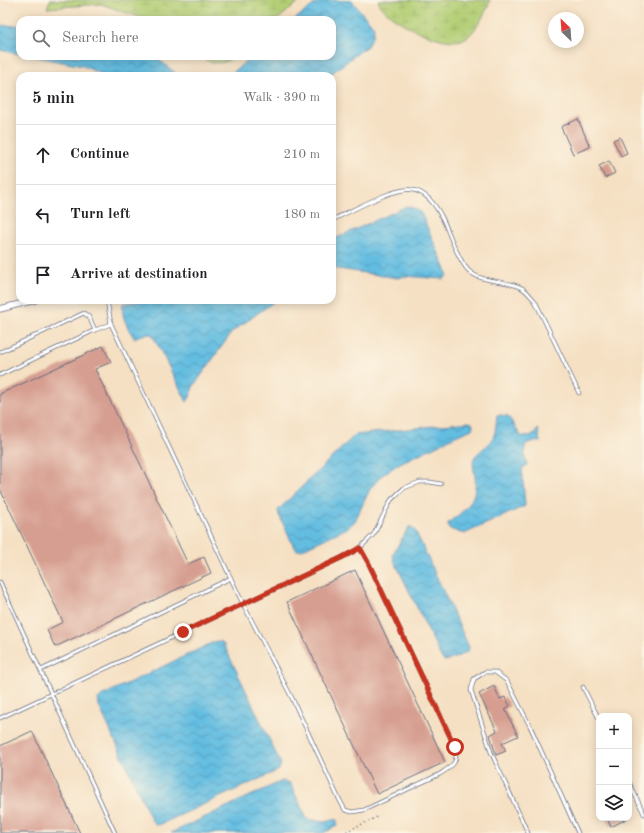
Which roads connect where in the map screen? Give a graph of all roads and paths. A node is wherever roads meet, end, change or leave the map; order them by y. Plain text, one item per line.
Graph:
1 (336, 218) edge
2 (19, 304) edge
3 (108, 304) edge
4 (0, 309) edge
5 (111, 324) junction
6 (95, 330) junction
7 (0, 352) edge
8 (0, 376) edge
9 (579, 393) dead end
10 (441, 484) dead end
11 (360, 548) junction
12 (231, 578) junction
13 (0, 582) edge
14 (243, 604) junction
15 (41, 670) junction
16 (583, 686) dead end
17 (52, 694) junction
18 (596, 713) edge
19 (0, 718) edge
20 (630, 785) edge
21 (644, 814) edge
22 (379, 816) dead end
23 (115, 833) edge
24 (343, 833) edge
25 (528, 833) edge
26 (578, 833) edge

1 - 9 lane
2 - 4 street
3 - 5 lane
5 - 6 lane
5 - 12 lane
6 - 7 lane
6 - 8 lane
10 - 11 lane
11 - 14 lane
11 - 14 lane
12 - 14 lane
12 - 15 lane
13 - 15 lane
14 - 17 lane
15 - 17 lane
16 - 18 lane
17 - 19 lane
17 - 23 lane
20 - 21 lane
22 - 24 path
25 - 26 lane

